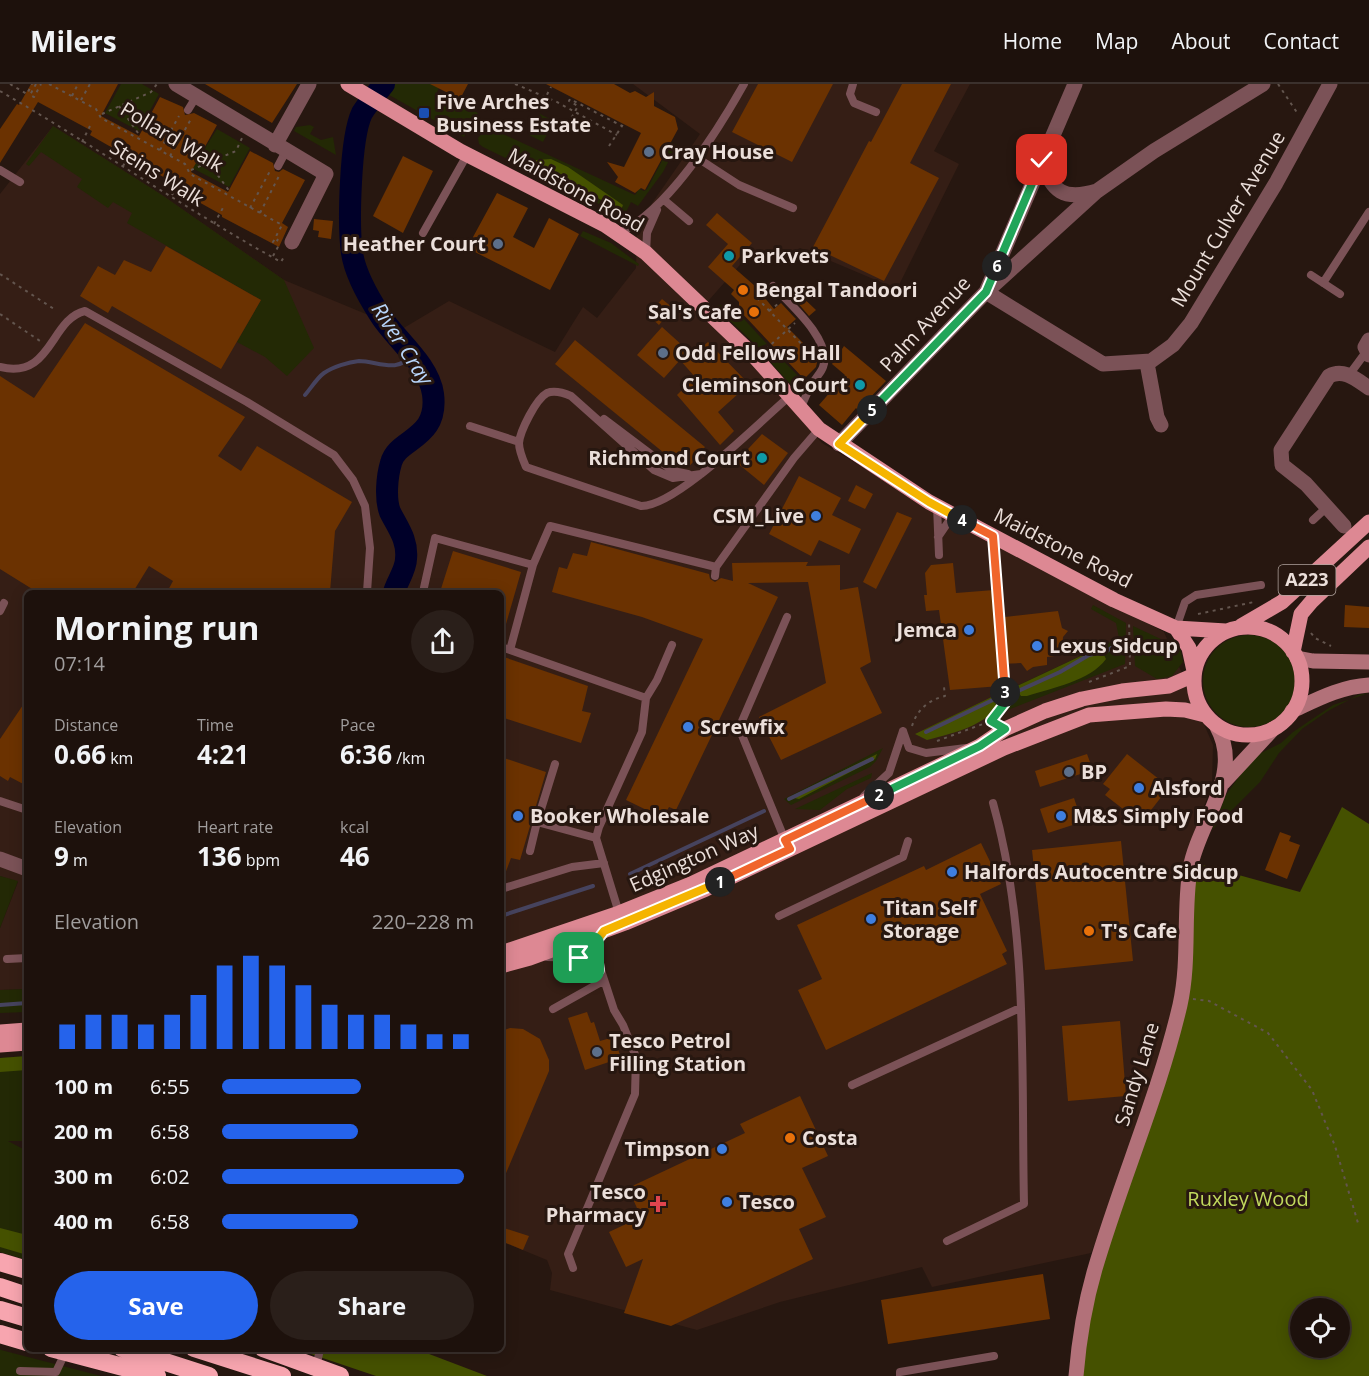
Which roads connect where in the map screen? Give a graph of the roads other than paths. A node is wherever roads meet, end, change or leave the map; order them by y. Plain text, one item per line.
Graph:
1 (176, 84) edge
2 (309, 84) edge
3 (744, 84) edge
4 (853, 84) edge
5 (1075, 84) edge
6 (1263, 84) edge
7 (1328, 85) edge
8 (355, 87) edge
9 (876, 112) dead end
10 (280, 148) junction
11 (467, 155) junction
12 (696, 157) junction
13 (1042, 160) junction
14 (277, 168) road end
15 (0, 170) edge
16 (20, 182) dead end
17 (1097, 191) junction
18 (661, 202) junction
19 (793, 208) dead end
20 (1368, 217) edge
21 (689, 221) dead end
22 (423, 233) dead end
23 (618, 234) junction
24 (286, 243) road end
25 (646, 253) junction
26 (1311, 275) dead end
27 (1323, 283) junction
28 (773, 286) dead end
29 (986, 292) junction
30 (1340, 294) dead end
31 (1368, 349) edge
32 (1147, 363) junction
33 (0, 367) edge
34 (1349, 375) junction
35 (1369, 388) edge
36 (790, 396) junction
37 (801, 408) junction
38 (470, 426) dead end
39 (1161, 426) dead end
40 (819, 429) junction
41 (519, 442) junction
42 (839, 444) junction
43 (697, 475) junction
44 (937, 506) junction
45 (1327, 507) junction
46 (953, 515) junction
47 (1313, 520) dead end
48 (1369, 522) edge
49 (1344, 526) dead end
50 (938, 537) junction
51 (1369, 547) edge
52 (939, 555) dead end
53 (533, 566) junction
54 (716, 567) junction
55 (716, 576) dead end
56 (1261, 585) dead end
57 (367, 590) edge
58 (423, 590) edge
59 (4, 603) dead end
60 (0, 611) edge
61 (787, 616) dead end
62 (1176, 628) junction
63 (1232, 629) junction
64 (672, 645) dead end
65 (504, 648) edge
66 (510, 650) junction
67 (1295, 655) junction
68 (1369, 662) edge
69 (1194, 673) junction
70 (1369, 685) edge
71 (646, 698) junction
72 (1292, 711) junction
73 (1205, 715) junction
74 (1218, 728) junction
75 (1273, 729) junction
76 (1001, 735) junction
77 (980, 746) junction
78 (555, 764) dead end
79 (939, 766) junction
80 (1223, 783) junction
81 (0, 801) edge
82 (993, 803) dead end
83 (24, 809) edge
84 (850, 809) junction
85 (537, 822) junction
86 (596, 838) junction
87 (908, 841) dead end
88 (788, 845) junction
89 (530, 850) dead end
90 (0, 860) edge
91 (604, 863) junction
92 (24, 868) edge
93 (504, 887) edge
94 (779, 916) dead end
95 (622, 918) junction
96 (604, 931) junction
97 (587, 937) junction
98 (504, 951) edge
99 (595, 952) junction
100 (24, 958) edge
101 (504, 958) edge
102 (530, 958) junction
103 (7, 959) dead end
104 (504, 965) edge
105 (599, 970) junction
106 (603, 981) junction
107 (1020, 1008) junction
108 (553, 1009) dead end
109 (24, 1024) edge
110 (0, 1025) edge
111 (24, 1030) edge
112 (0, 1032) edge
113 (24, 1043) edge
114 (0, 1045) edge
115 (852, 1085) dead end
116 (947, 1240) dead end
117 (3, 1262) edge
118 (573, 1268) dead end
119 (24, 1269) edge
120 (0, 1287) edge
121 (24, 1295) edge
122 (0, 1310) edge
123 (24, 1317) edge
124 (0, 1334) edge
125 (24, 1341) edge
126 (66, 1352) edge
127 (66, 1352) edge
128 (134, 1352) edge
129 (207, 1352) edge
130 (274, 1352) edge
131 (318, 1352) edge
132 (993, 1356) dead end
133 (20, 1371) dead end
134 (157, 1376) edge
135 (209, 1376) edge
136 (282, 1376) edge
137 (314, 1376) edge
138 (340, 1376) edge
139 (900, 1376) edge
140 (1076, 1376) edge

1 - 10 street
2 - 10 street
3 - 12 lane
4 - 9 lane
5 - 13 street, Palm Avenue
6 - 17 street
7 - 32 street, Mount Culver Avenue
8 - 11 main road, Maidstone Road
10 - 14 lane
10 - 24 street
11 - 22 lane
11 - 23 main road, Maidstone Road
12 - 18 lane
12 - 19 lane
13 - 17 street
13 - 29 street, Palm Avenue
15 - 16 lane
17 - 29 street
18 - 21 lane
18 - 23 lane
18 - 25 lane
20 - 27 lane
23 - 25 main road, Maidstone Road
25 - 36 main road, Maidstone Road
26 - 27 lane
27 - 30 lane
28 - 37 lane
29 - 32 street
29 - 42 street, Palm Avenue
31 - 34 lane
32 - 39 street
33 - 57 lane
34 - 35 street
34 - 45 street
36 - 37 main road, Maidstone Road
36 - 43 lane
37 - 40 main road, Maidstone Road
38 - 41 lane
40 - 42 main road, Maidstone Road
40 - 54 lane
41 - 43 lane
41 - 43 lane
42 - 44 main road, Maidstone Road
44 - 46 main road, Maidstone Road
44 - 50 lane
45 - 47 lane
45 - 49 street
46 - 50 lane
46 - 62 main road, Maidstone Road
48 - 63 main road, A223
50 - 52 lane
51 - 67 main road, A223
53 - 54 lane
53 - 58 lane
53 - 66 lane
54 - 55 lane
56 - 62 lane
59 - 60 lane
61 - 88 lane
62 - 63 main road, Maidstone Road
62 - 69 main road
63 - 67 main road
63 - 69 main road
64 - 71 lane
65 - 66 lane
66 - 71 lane
67 - 68 street
67 - 72 main road
69 - 73 main road
69 - 76 main road, Edgington Way
70 - 72 street
71 - 86 lane
72 - 75 main road
73 - 74 main road
73 - 76 main road, Edgington Way
74 - 75 main road
74 - 80 street, Sandy Lane
75 - 80 street, Sandy Lane
76 - 77 main road, Edgington Way
76 - 79 main road, Edgington Way
76 - 88 main road, Edgington Way
77 - 79 main road, Edgington Way
77 - 84 lane
78 - 85 lane
79 - 84 main road, Edgington Way
80 - 140 street, Sandy Lane
81 - 83 lane
82 - 107 lane
84 - 88 main road, Edgington Way
85 - 86 lane
85 - 89 lane
86 - 91 lane
87 - 94 lane
88 - 95 main road, Edgington Way
88 - 95 main road, Edgington Way
90 - 92 street
91 - 93 lane
91 - 95 lane
95 - 96 main road, Edgington Way
95 - 98 main road, Edgington Way
96 - 97 main road, Edgington Way
96 - 99 lane
97 - 99 lane
97 - 101 main road, Edgington Way
97 - 102 main road, Edgington Way
99 - 105 lane
100 - 103 lane
102 - 104 main road, Edgington Way
102 - 105 lane
105 - 106 lane
106 - 108 lane
106 - 118 lane
107 - 115 lane
107 - 116 lane
109 - 110 street
111 - 112 main road
113 - 114 main road
117 - 119 highway
120 - 121 highway
122 - 123 highway
124 - 125 highway
126 - 134 highway
127 - 133 lane
128 - 135 highway
129 - 136 highway
130 - 138 highway
131 - 137 lane
132 - 139 lane

